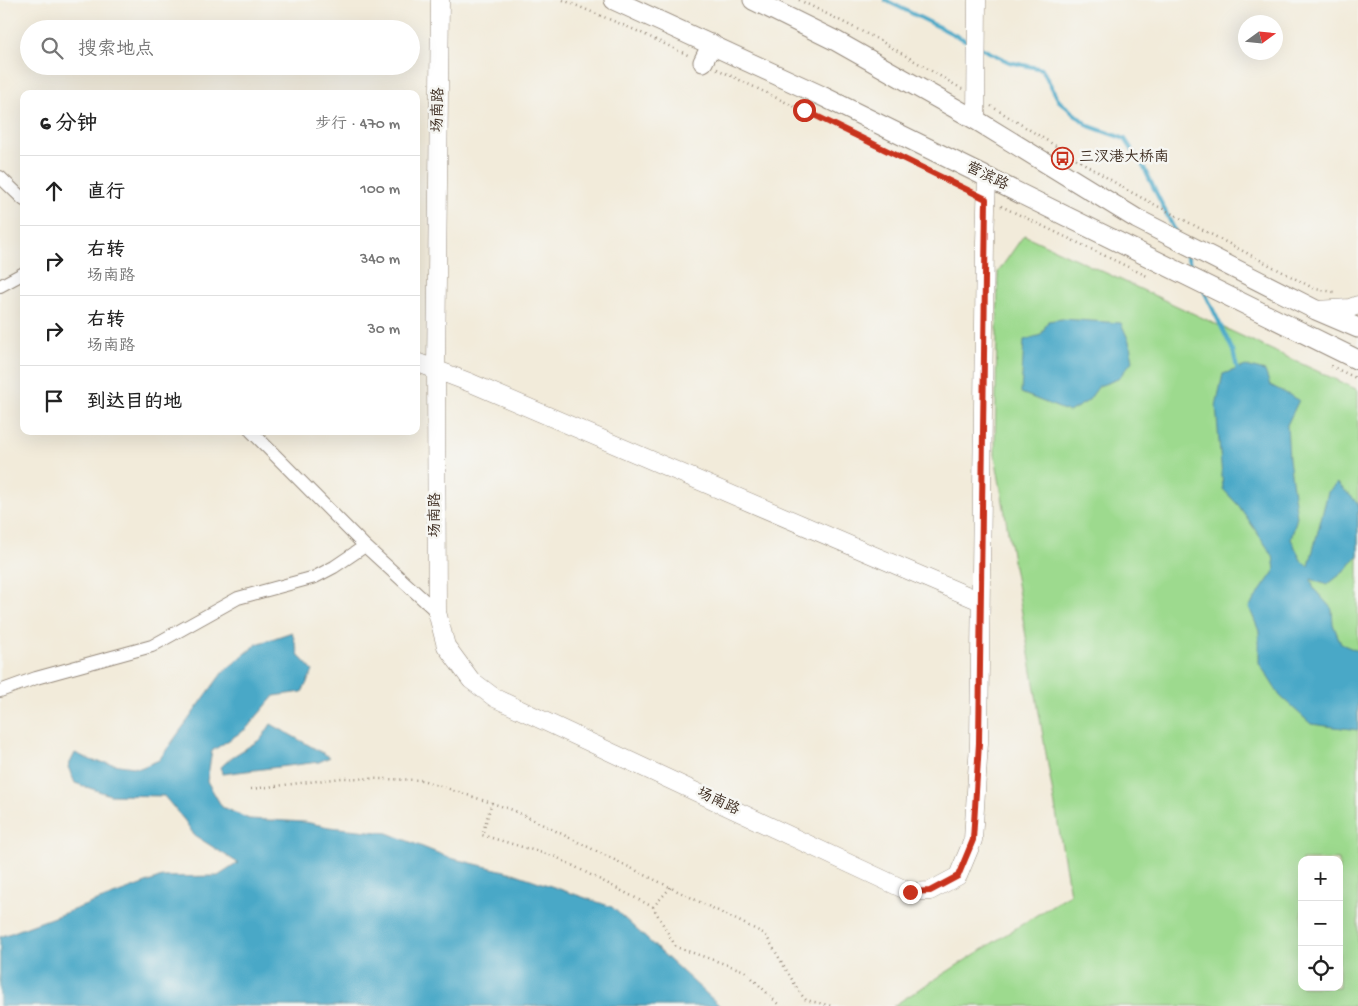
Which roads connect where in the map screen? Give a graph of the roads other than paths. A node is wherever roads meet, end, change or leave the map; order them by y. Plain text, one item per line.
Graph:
1 (440, 0) edge
2 (614, 0) edge
3 (753, 0) edge
4 (977, 0) edge
5 (712, 44) junction
6 (703, 62) road end
7 (976, 120) junction
8 (0, 177) edge
9 (987, 178) junction
10 (20, 196) edge
11 (20, 275) edge
12 (0, 286) edge
13 (1358, 305) edge
14 (1316, 310) junction
15 (1358, 328) edge
16 (1358, 360) edge
17 (420, 363) edge
18 (436, 368) junction
19 (256, 435) edge
20 (365, 546) junction
21 (980, 601) junction
22 (437, 612) junction
23 (0, 691) edge

1 - 18 street, 场南路
2 - 5 main road, 营滨路
3 - 7 main road
4 - 7 street
5 - 6 main road
5 - 9 main road, 营滨路
7 - 14 main road
8 - 10 street
9 - 16 main road, 营滨路
9 - 21 street, 场南路
11 - 12 street
13 - 14 street
14 - 15 main road
17 - 18 street
18 - 21 street
18 - 22 street, 场南路
19 - 20 street
20 - 22 street
20 - 23 street
21 - 22 street, 场南路

